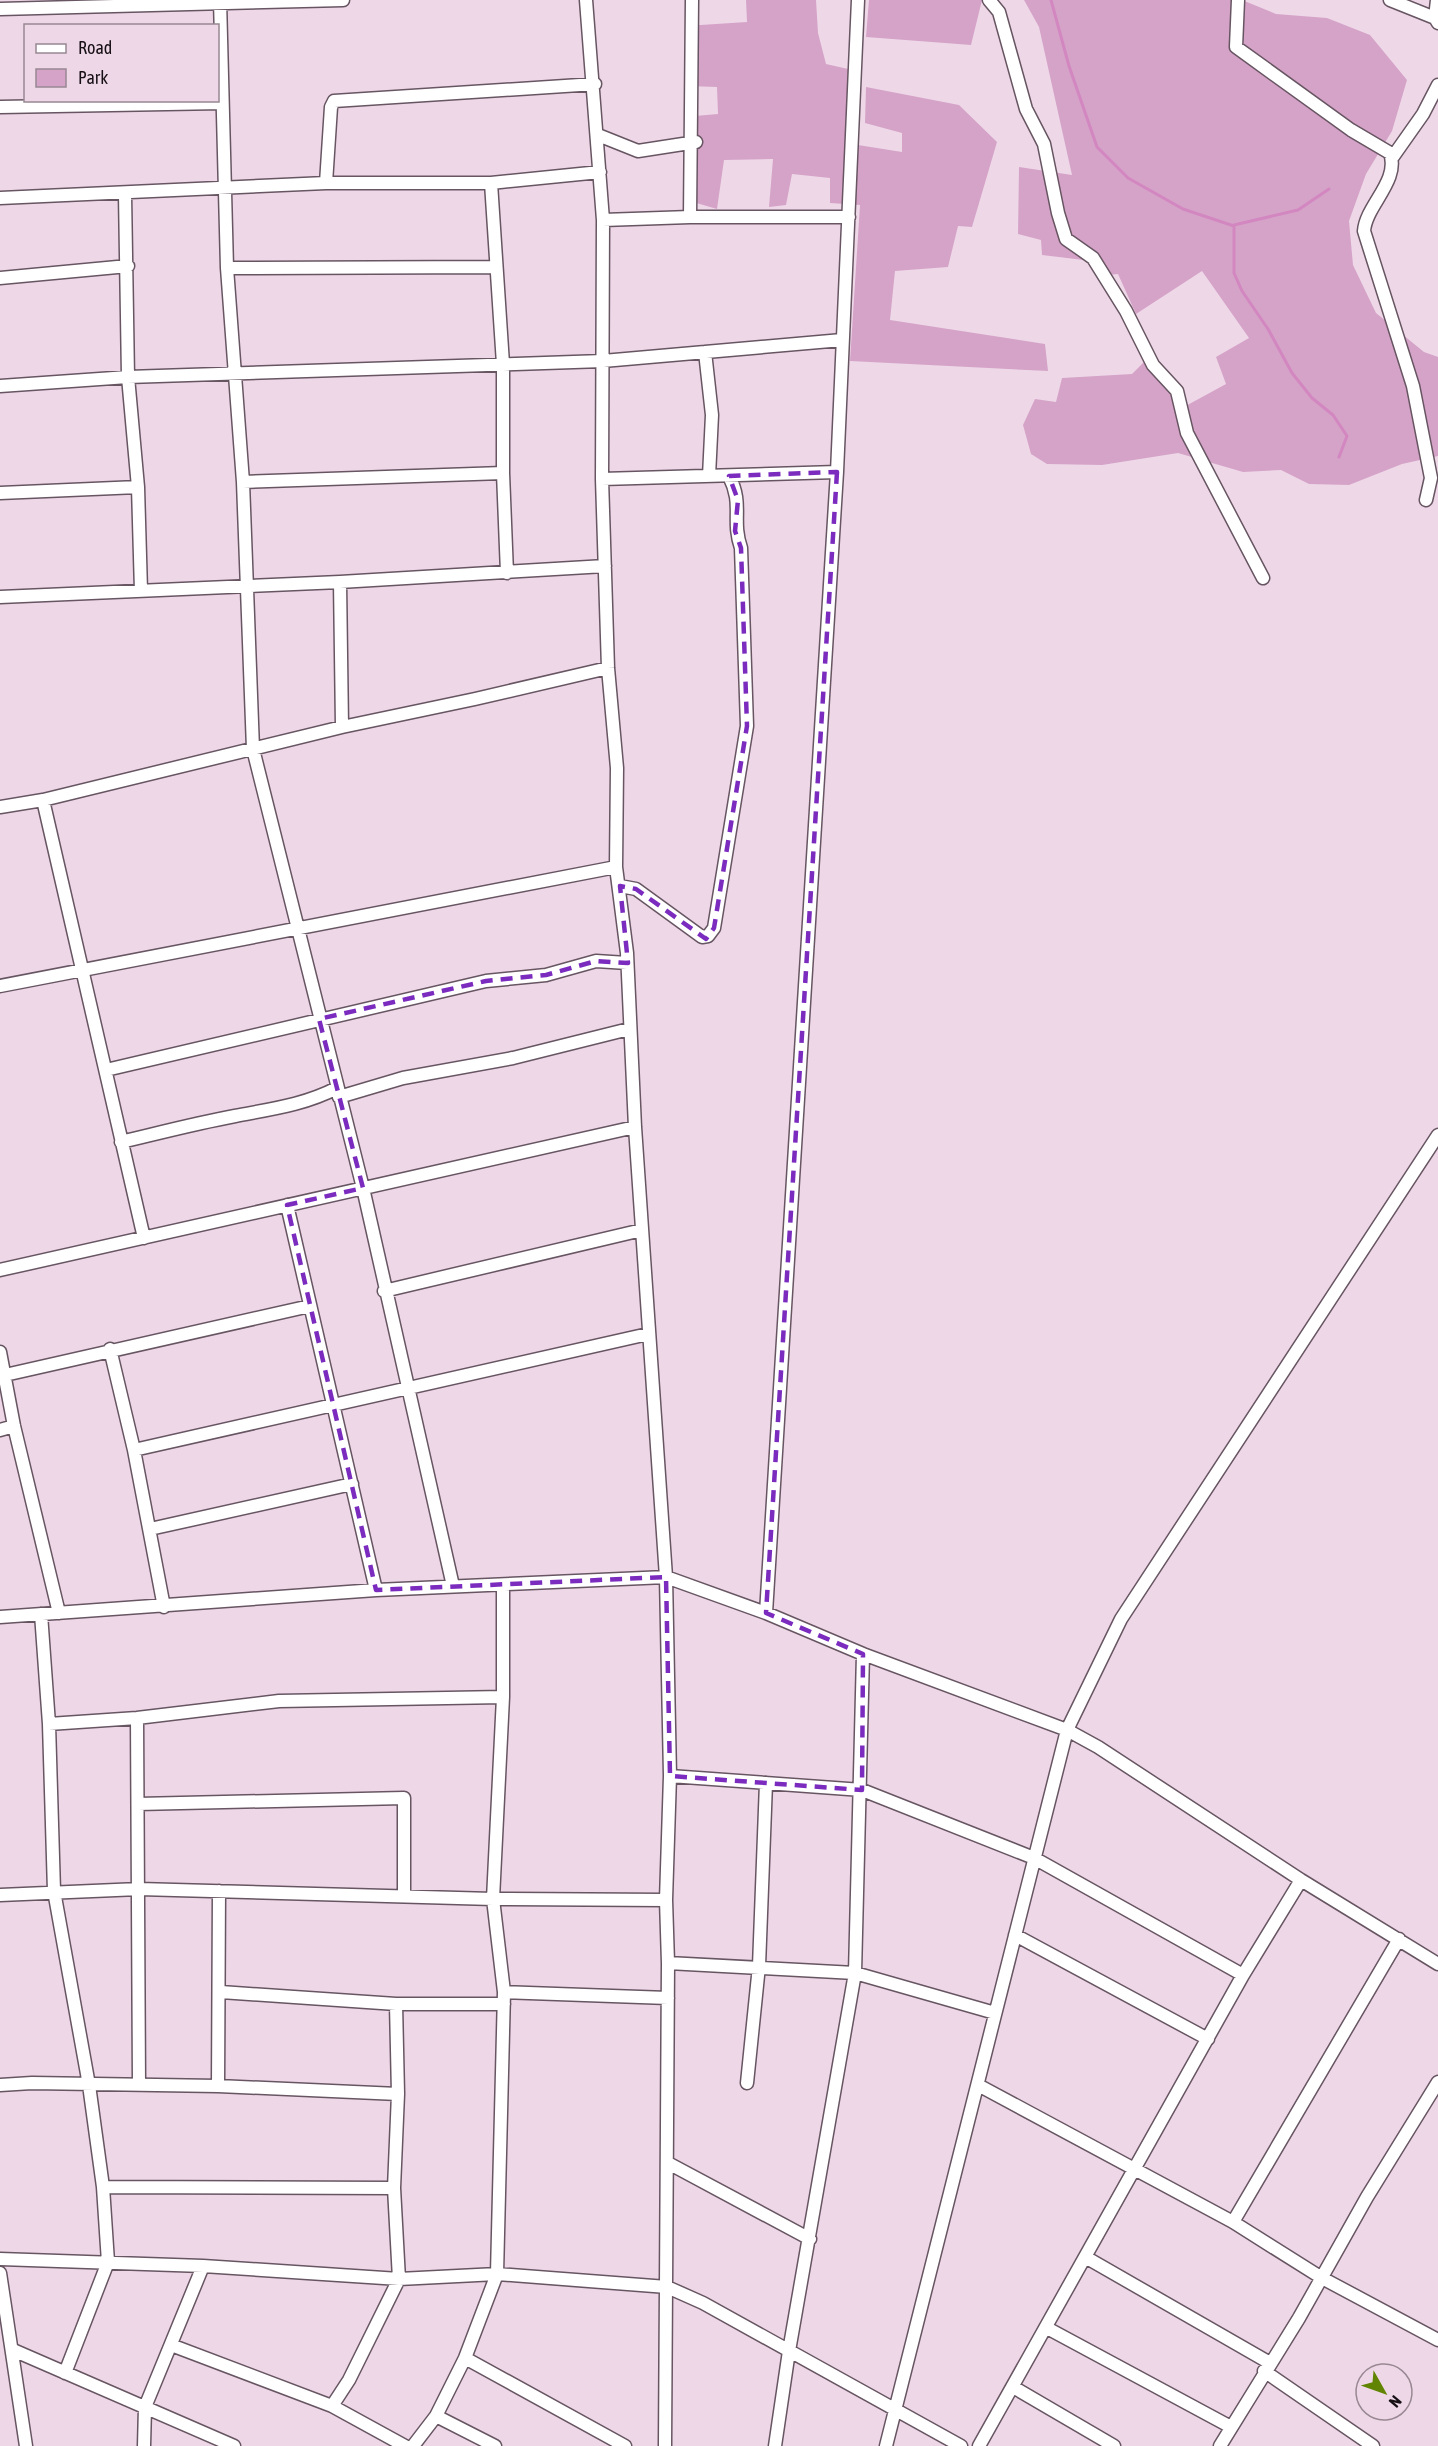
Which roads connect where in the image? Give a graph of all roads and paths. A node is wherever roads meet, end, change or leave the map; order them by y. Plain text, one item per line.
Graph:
1 (343, 0) edge
2 (586, 0) edge
3 (692, 0) edge
4 (858, 0) edge
5 (989, 0) edge
6 (1238, 0) edge
7 (1390, 0) edge
8 (1437, 0) edge
9 (220, 1) edge
10 (0, 9) edge
11 (1437, 21) edge
12 (595, 84) junction
13 (1438, 85) edge
14 (222, 103) junction
15 (0, 107) edge
16 (598, 135) junction
17 (693, 141) junction
18 (1392, 158) junction
19 (600, 172) junction
20 (326, 183) junction
21 (491, 183) junction
22 (225, 188) junction
23 (125, 194) junction
24 (0, 198) edge
25 (690, 217) junction
26 (849, 217) junction
27 (603, 220) junction
28 (128, 266) junction
29 (495, 267) junction
30 (227, 268) junction
31 (0, 278) edge
32 (842, 340) junction
33 (705, 352) junction
34 (603, 361) junction
35 (503, 364) junction
36 (235, 374) junction
37 (129, 377) junction
38 (0, 386) edge
39 (837, 472) junction
40 (503, 473) junction
41 (709, 476) junction
42 (729, 476) junction
43 (602, 479) junction
44 (243, 482) junction
45 (138, 487) junction
46 (0, 493) edge
47 (1438, 493) edge
48 (605, 566) junction
49 (507, 573) junction
50 (1263, 578) dead end
51 (340, 582) junction
52 (249, 585) junction
53 (141, 591) junction
54 (0, 597) edge
55 (608, 668) junction
56 (342, 726) junction
57 (253, 749) junction
58 (43, 800) junction
59 (0, 807) edge
60 (616, 867) junction
61 (620, 886) junction
62 (296, 927) junction
63 (627, 963) junction
64 (84, 968) junction
65 (0, 986) edge
66 (319, 1019) junction
67 (630, 1029) junction
68 (106, 1070) junction
69 (338, 1093) junction
70 (635, 1127) junction
71 (1438, 1135) edge
72 (121, 1142) junction
73 (363, 1188) junction
74 (288, 1205) junction
75 (642, 1230) junction
76 (144, 1238) junction
77 (0, 1270) edge
78 (384, 1291) junction
79 (310, 1306) junction
80 (648, 1334) junction
81 (110, 1349) junction
82 (0, 1352) edge
83 (5, 1375) junction
84 (406, 1388) junction
85 (335, 1406) junction
86 (14, 1426) junction
87 (0, 1430) edge
88 (134, 1450) junction
89 (352, 1484) junction
90 (150, 1529) junction
91 (666, 1576) junction
92 (453, 1586) junction
93 (503, 1586) junction
94 (376, 1590) junction
95 (164, 1607) junction
96 (59, 1613) junction
97 (766, 1613) junction
98 (41, 1614) junction
99 (0, 1617) edge
100 (863, 1654) junction
101 (503, 1697) junction
102 (137, 1718) junction
103 (49, 1724) junction
104 (1067, 1730) junction
105 (670, 1776) junction
106 (766, 1783) junction
107 (862, 1790) junction
108 (138, 1804) junction
109 (1034, 1858) junction
110 (1300, 1880) junction
111 (139, 1889) junction
112 (54, 1891) junction
113 (219, 1891) junction
114 (0, 1895) edge
115 (404, 1896) junction
116 (493, 1899) junction
117 (666, 1900) junction
118 (1015, 1935) junction
119 (1399, 1939) junction
120 (668, 1963) junction
121 (1438, 1964) edge
122 (759, 1966) junction
123 (855, 1973) junction
124 (1244, 1975) junction
125 (220, 1992) junction
126 (504, 1998) junction
127 (668, 1998) junction
128 (396, 2004) junction
129 (995, 2013) junction
130 (1208, 2039) junction
131 (1438, 2082) edge
132 (747, 2083) dead end
133 (0, 2085) edge
134 (89, 2085) junction
135 (139, 2085) junction
136 (978, 2085) junction
137 (218, 2086) junction
138 (398, 2094) junction
139 (668, 2163) junction
140 (1135, 2169) junction
141 (103, 2187) junction
142 (394, 2188) junction
143 (1233, 2222) junction
144 (810, 2239) junction
145 (1087, 2258) junction
146 (0, 2259) edge
147 (108, 2262) junction
148 (203, 2266) junction
149 (0, 2273) edge
150 (497, 2274) junction
151 (1322, 2278) junction
152 (399, 2279) junction
153 (667, 2287) junction
154 (1047, 2328) junction
155 (1438, 2340) edge
156 (171, 2345) junction
157 (13, 2350) junction
158 (789, 2351) junction
159 (465, 2358) junction
160 (1267, 2367) junction
161 (65, 2373) junction
162 (1013, 2387) junction
163 (332, 2406) junction
164 (145, 2407) junction
165 (895, 2411) junction
166 (436, 2416) junction
167 (1231, 2427) junction
168 (26, 2446) edge
169 (144, 2446) edge
170 (234, 2446) edge
171 (405, 2446) edge
172 (413, 2446) edge
173 (495, 2446) edge
174 (625, 2446) edge
175 (665, 2446) edge
176 (775, 2446) edge
177 (886, 2446) edge
178 (961, 2446) edge
179 (979, 2446) edge
180 (1114, 2446) edge
181 (1220, 2446) edge
182 (1373, 2446) edge

1 - 9 street
2 - 12 street
3 - 17 street
4 - 26 street
5 - 50 street
6 - 18 street
7 - 11 street
8 - 11 street
9 - 10 street
9 - 14 street
12 - 16 street
12 - 20 street
13 - 18 street
14 - 15 street
14 - 22 street
16 - 17 street
16 - 19 street
17 - 25 street
18 - 47 street
19 - 21 street
19 - 27 street
20 - 21 street
20 - 22 street
21 - 29 street
22 - 23 street
22 - 30 street
23 - 24 street
23 - 28 street
25 - 26 street
25 - 27 street
26 - 32 street
27 - 34 street
28 - 31 street
28 - 37 street
29 - 30 street
29 - 35 street
30 - 36 street
32 - 33 street
32 - 39 street
33 - 34 street
33 - 41 street
34 - 35 street
34 - 43 street
35 - 36 street
35 - 40 street
36 - 37 street
36 - 44 street
37 - 38 street
37 - 45 street
39 - 42 street
39 - 97 street
40 - 44 street
40 - 49 street
41 - 42 street
41 - 43 street
42 - 61 street
43 - 48 street
44 - 52 street
45 - 46 street
45 - 53 street
48 - 49 street
48 - 55 street
49 - 51 street
51 - 52 street
51 - 56 street
52 - 53 street
52 - 57 street
53 - 54 street
55 - 56 street
55 - 60 street
56 - 57 street
57 - 58 street
57 - 62 street
58 - 59 street
58 - 64 street
60 - 61 street
60 - 62 street
61 - 63 street
62 - 64 street
62 - 66 street
63 - 66 street
63 - 67 street
64 - 65 street
64 - 68 street
66 - 68 street
66 - 69 street
67 - 69 street
67 - 70 street
68 - 72 street
69 - 72 street
69 - 73 street
70 - 73 street
70 - 75 street
71 - 104 street
72 - 76 street
73 - 74 street
73 - 78 street
74 - 76 street
74 - 79 street
75 - 78 street
75 - 80 street
76 - 77 street
78 - 84 street
79 - 81 street
79 - 85 street
80 - 84 street
80 - 91 street
81 - 83 street
81 - 88 street
82 - 83 street
83 - 86 street
84 - 85 street
84 - 92 street
85 - 88 street
85 - 89 street
86 - 87 street
86 - 96 street
88 - 90 street
89 - 90 street
89 - 94 street
90 - 95 street
91 - 93 street
91 - 97 street
91 - 105 street
92 - 93 street
92 - 94 street
93 - 101 street
94 - 95 street
95 - 96 street
96 - 98 street
97 - 100 street
98 - 99 street
98 - 103 street
100 - 104 street
100 - 107 street
101 - 102 street
101 - 116 street
102 - 103 street
102 - 108 street
103 - 112 street
104 - 109 street
104 - 110 street
105 - 106 street
105 - 117 street
106 - 107 street
106 - 122 street
107 - 109 street
107 - 123 street
108 - 111 street
108 - 115 street
109 - 118 street
109 - 124 street
110 - 119 street
110 - 124 street
111 - 112 street
111 - 113 street
111 - 135 street
112 - 114 street
112 - 134 street
113 - 115 street
113 - 125 street
115 - 116 street
116 - 117 street
116 - 126 street
117 - 120 street
118 - 129 street
118 - 130 street
119 - 121 street
119 - 143 street
120 - 122 street
120 - 127 street
122 - 123 street
122 - 132 street
123 - 129 street
123 - 144 street
124 - 130 street
125 - 128 street
125 - 137 street
126 - 127 street
126 - 128 street
126 - 150 street
127 - 139 street
128 - 138 street
129 - 136 street
130 - 140 street
131 - 151 street
133 - 134 street
134 - 135 street
134 - 141 street
135 - 137 street
136 - 140 street
136 - 165 street
137 - 138 street
138 - 142 street
139 - 144 street
139 - 153 street
140 - 143 street
140 - 145 street
141 - 142 street
141 - 147 street
142 - 152 street
143 - 151 street
144 - 158 street
145 - 154 street
145 - 160 street
146 - 147 street
147 - 148 street
147 - 161 street
148 - 152 street
148 - 156 street
149 - 157 street
150 - 152 street
150 - 153 street
150 - 159 street
151 - 155 street
151 - 160 street
152 - 163 street
153 - 158 street
153 - 175 street
154 - 162 street
154 - 167 street
156 - 163 street
156 - 164 street
157 - 161 street
157 - 168 street
158 - 165 street
158 - 176 street
159 - 166 street
159 - 174 street
160 - 167 street
160 - 182 street
161 - 164 street
162 - 179 street
162 - 180 street
163 - 171 street
164 - 169 street
164 - 170 street
165 - 177 street
165 - 178 street
166 - 172 street
166 - 173 street
167 - 181 street

